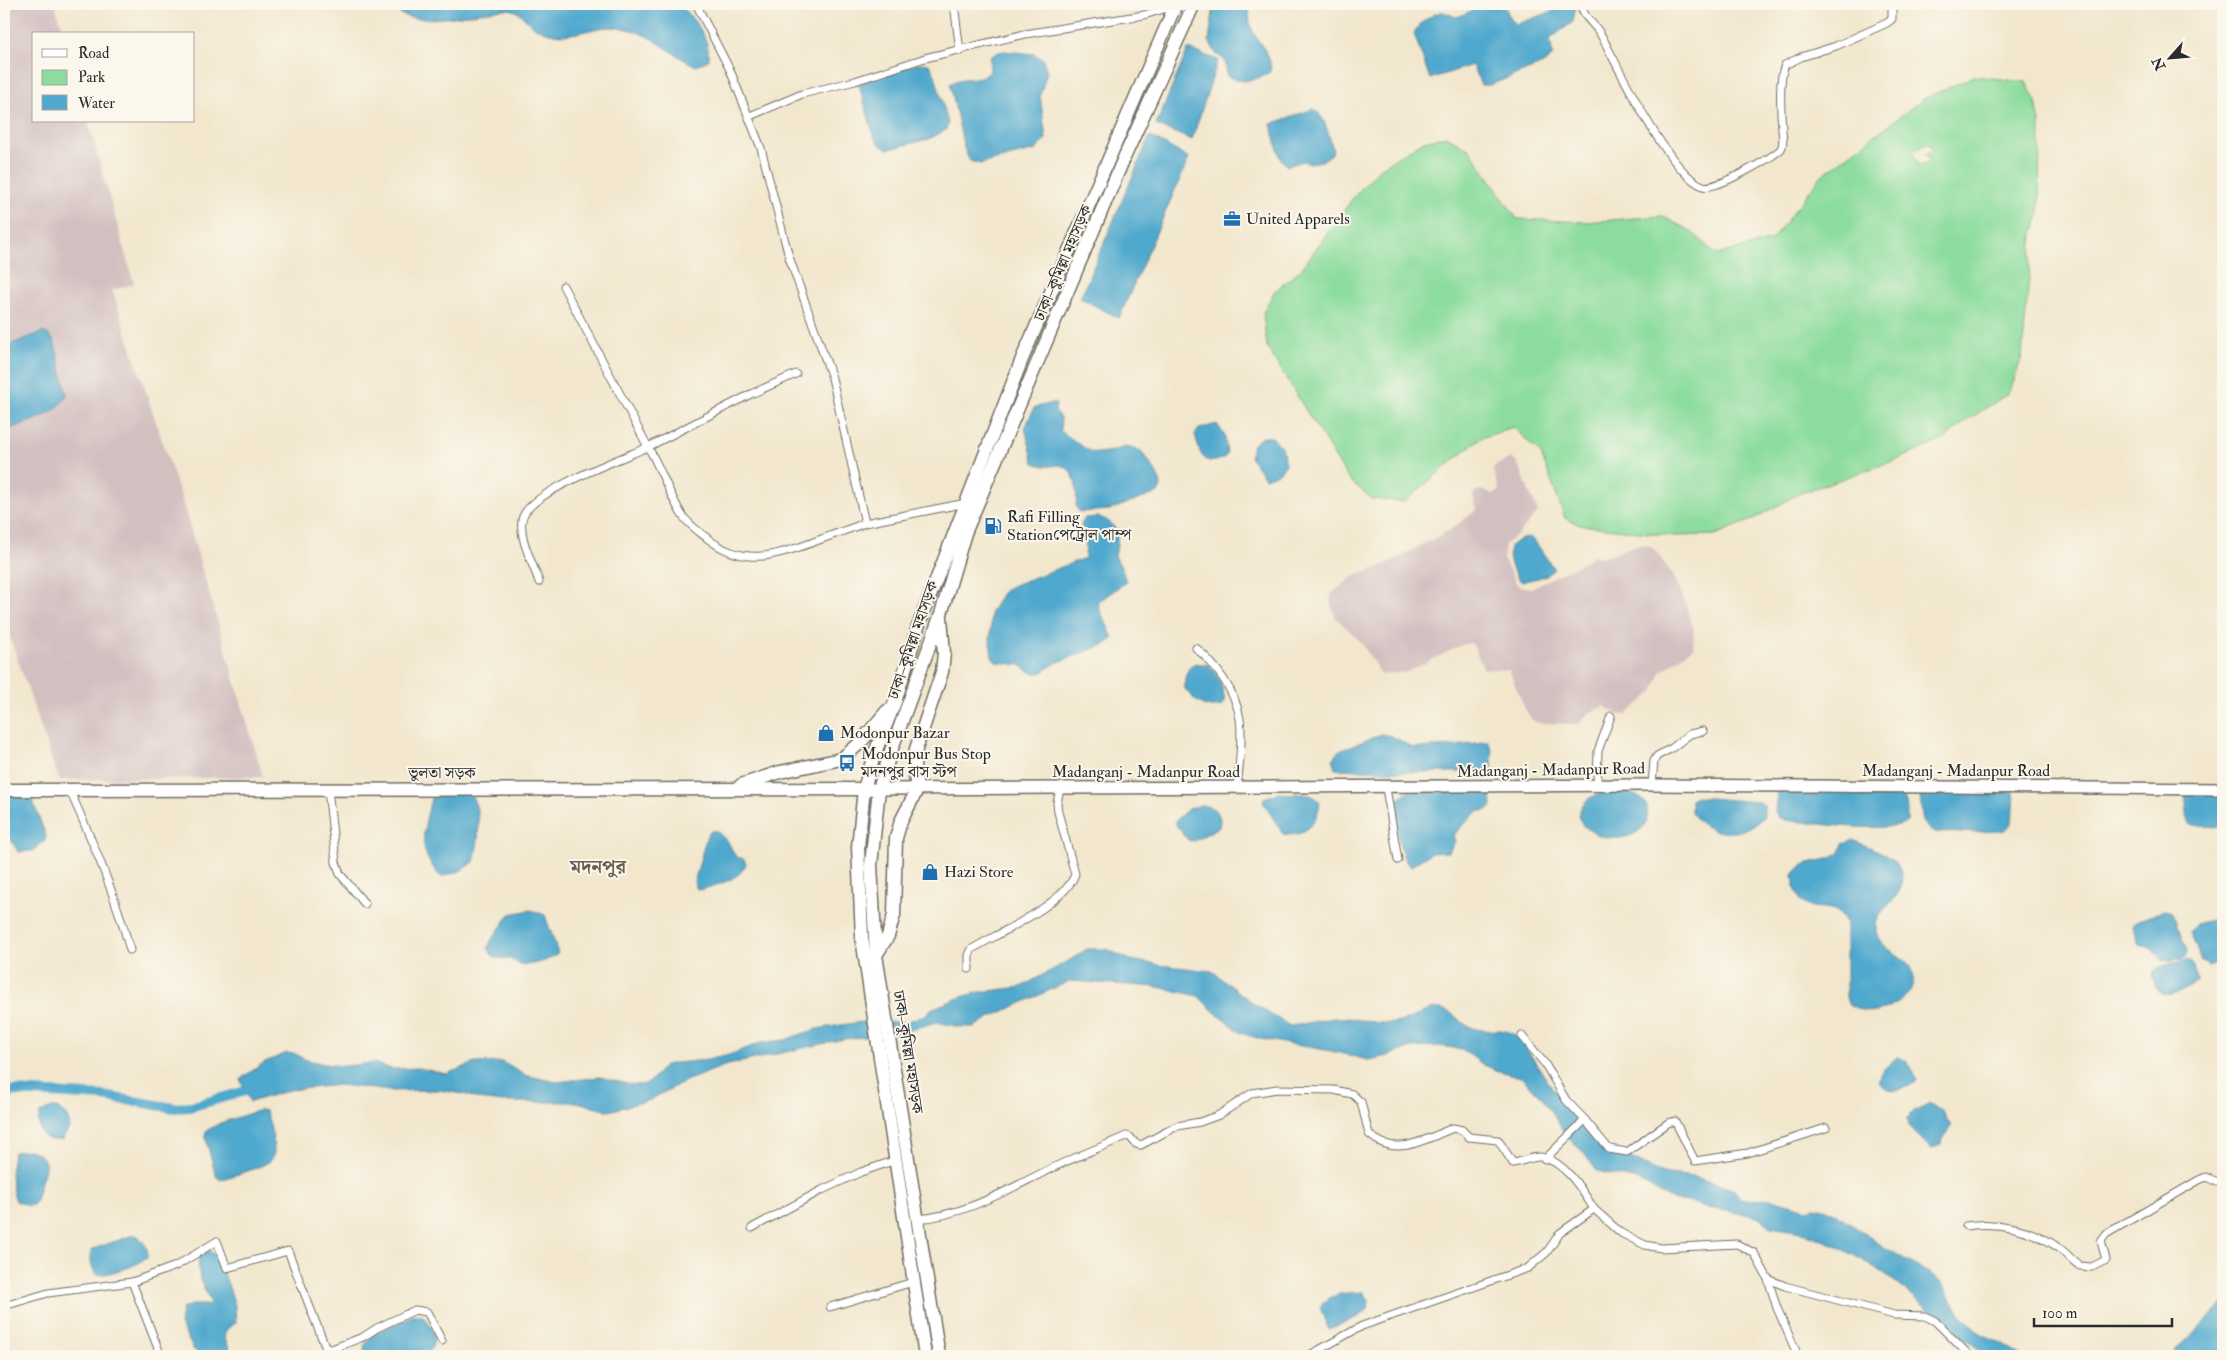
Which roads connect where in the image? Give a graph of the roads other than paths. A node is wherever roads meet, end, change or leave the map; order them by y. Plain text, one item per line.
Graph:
1 (696, 4) edge
2 (954, 4) edge
3 (1194, 4) edge
4 (1580, 4) edge
5 (1892, 4) edge
6 (1175, 5) edge
7 (960, 51) junction
8 (750, 116) junction
9 (563, 286) dead end
10 (796, 374) dead end
11 (648, 447) junction
12 (966, 503) junction
13 (865, 524) junction
14 (539, 582) dead end
15 (941, 614) junction
16 (1196, 648) dead end
17 (895, 702) junction
18 (1611, 716) dead end
19 (1703, 731) dead end
20 (1652, 785) junction
21 (1597, 786) junction
22 (732, 788) junction
23 (1237, 788) junction
24 (1386, 788) junction
25 (68, 789) junction
26 (328, 789) junction
27 (864, 789) junction
28 (879, 789) junction
29 (1060, 789) junction
30 (2223, 789) edge
31 (4, 790) edge
32 (917, 790) junction
33 (1398, 860) dead end
34 (365, 904) dead end
35 (130, 950) dead end
36 (876, 955) junction
37 (969, 969) dead end
38 (1522, 1036) dead end
39 (887, 1060) junction
40 (1585, 1120) junction
41 (1826, 1128) dead end
42 (1545, 1159) junction
43 (896, 1160) junction
44 (2223, 1181) edge
45 (1594, 1209) junction
46 (918, 1219) junction
47 (1966, 1226) dead end
48 (752, 1228) dead end
49 (1768, 1279) junction
50 (132, 1282) junction
51 (912, 1282) junction
52 (4, 1306) edge
53 (830, 1307) dead end
54 (442, 1342) dead end
55 (161, 1356) edge
56 (925, 1356) edge
57 (939, 1356) edge
58 (1308, 1356) edge
59 (1798, 1356) edge
60 (1970, 1356) edge

1 - 8 street
2 - 7 street
3 - 15 highway, ঢাকা–কুমিল্লা মহাসড়ক
4 - 5 street
6 - 7 street
6 - 12 highway, ঢাকা–কুমিল্লা মহাসড়ক
7 - 8 street
8 - 13 street
9 - 11 street
10 - 11 street
11 - 13 street
11 - 14 street
12 - 13 street
12 - 17 highway, ঢাকা–কুমিল্লা মহাসড়ক
15 - 28 highway, ঢাকা–কুমিল্লা মহাসড়ক
15 - 32 highway
16 - 23 street
17 - 22 highway
17 - 27 highway, ঢাকা–কুমিল্লা মহাসড়ক
18 - 21 street
19 - 20 street
20 - 21 main road, Madanganj - Madanpur Road
20 - 30 main road, Madanganj - Madanpur Road
21 - 24 main road, Madanganj - Madanpur Road
22 - 26 highway, ভুলতা সড়ক
22 - 27 highway, ভুলতা সড়ক
23 - 24 main road, Madanganj - Madanpur Road
23 - 29 main road, Madanganj - Madanpur Road
24 - 33 street
25 - 26 highway, ভুলতা সড়ক
25 - 31 highway, ভুলতা সড়ক
25 - 35 street
26 - 34 street
27 - 28 highway, ভুলতা সড়ক
27 - 39 highway, ঢাকা–কুমিল্লা মহাসড়ক
28 - 32 main road, Madanganj - Madanpur Road
28 - 36 highway, ঢাকা–কুমিল্লা মহাসড়ক
29 - 32 main road, Madanganj - Madanpur Road
29 - 37 street
32 - 36 highway
36 - 39 highway, ঢাকা–কুমিল্লা মহাসড়ক
38 - 40 street
39 - 43 highway, ঢাকা–কুমিল্লা মহাসড়ক
39 - 46 highway, ঢাকা–কুমিল্লা মহাসড়ক
40 - 41 street
40 - 42 street
42 - 45 street
42 - 46 street
43 - 48 street
43 - 51 highway, ঢাকা–কুমিল্লা মহাসড়ক
44 - 47 street
45 - 49 street
45 - 58 street
46 - 57 highway, ঢাকা–কুমিল্লা মহাসড়ক
49 - 59 street
49 - 60 street
50 - 52 street
50 - 54 street
50 - 55 street
51 - 53 street
51 - 56 highway, ঢাকা–কুমিল্লা মহাসড়ক

